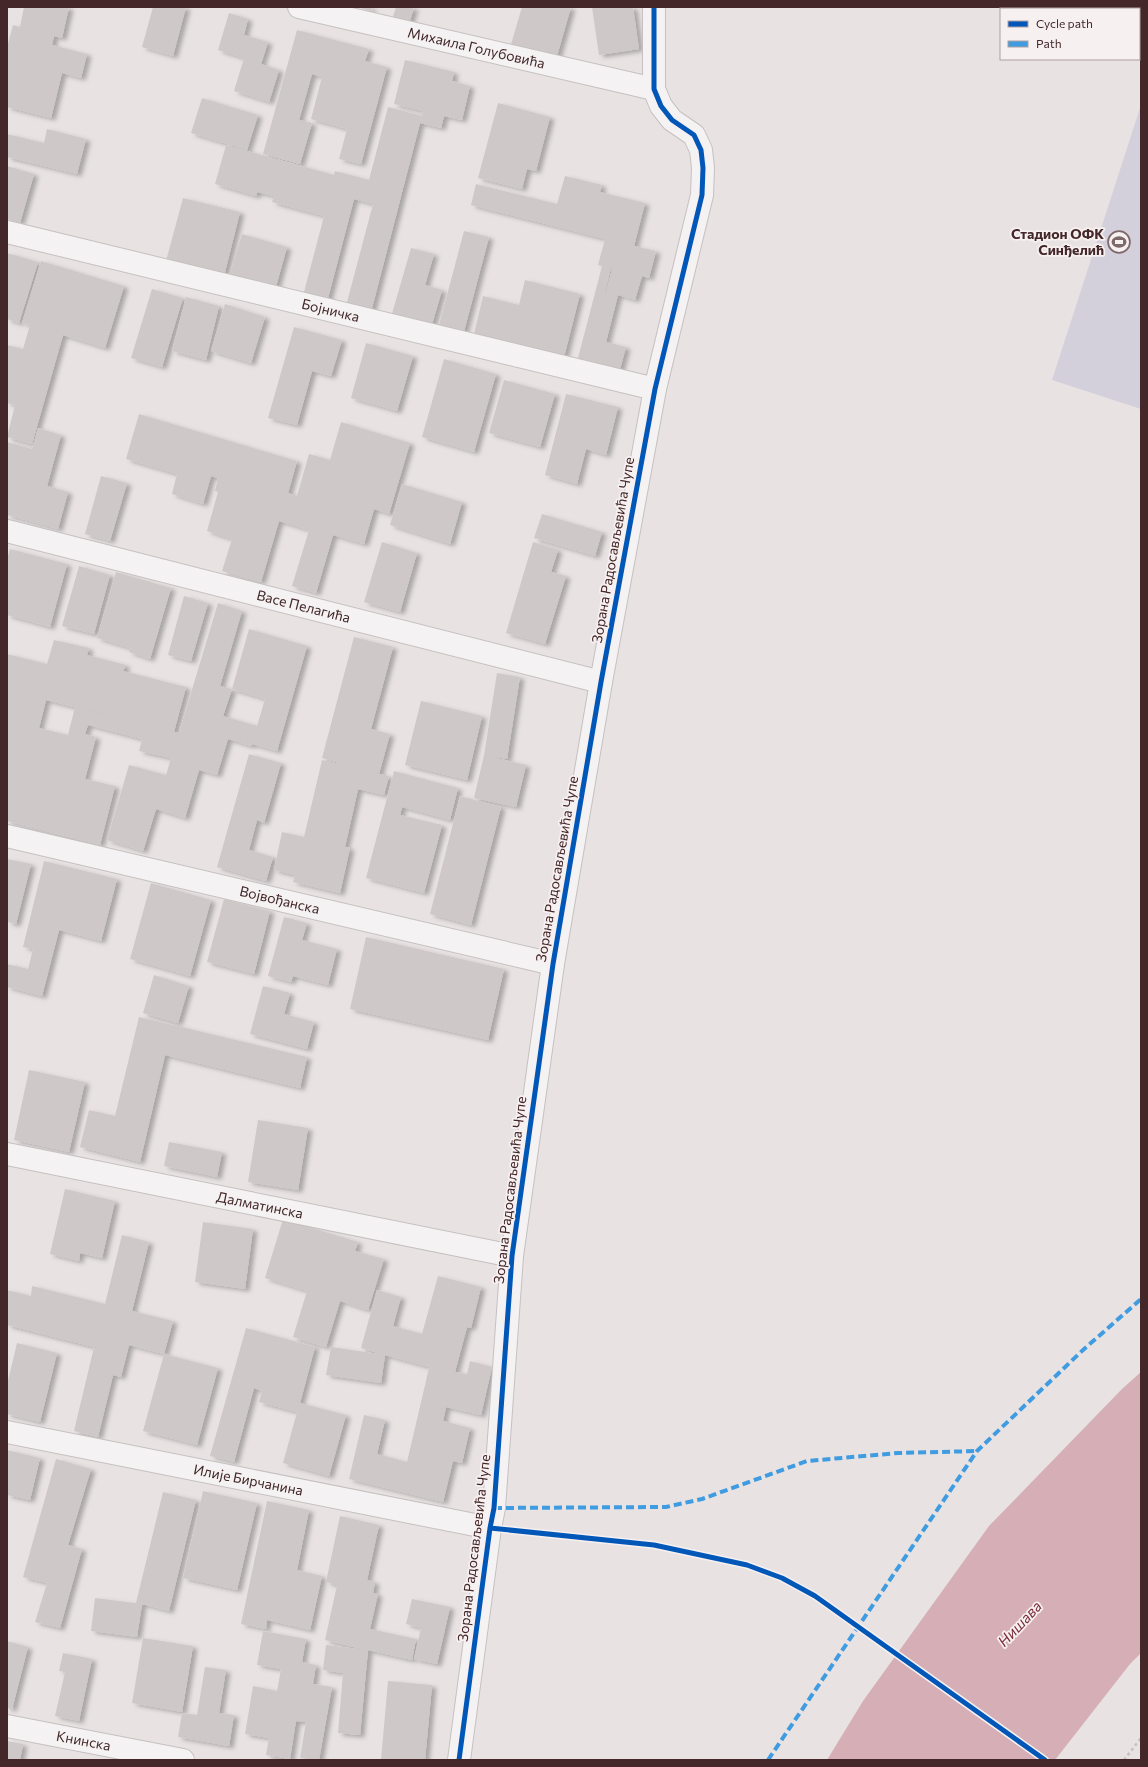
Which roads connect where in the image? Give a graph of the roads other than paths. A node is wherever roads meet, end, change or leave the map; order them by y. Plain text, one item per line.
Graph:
1 (299, 7) edge
2 (654, 7) edge
3 (654, 89) junction
4 (7, 232) edge
5 (654, 389) junction
6 (7, 530) edge
7 (601, 682) junction
8 (7, 836) edge
9 (552, 964) junction
10 (7, 1154) edge
11 (512, 1256) junction
12 (7, 1432) edge
13 (490, 1528) junction
14 (7, 1726) edge
15 (183, 1760) edge
16 (459, 1760) edge

1 - 3 street, Михаила Голубовића
2 - 3 street, Зорана Радосављевића Чупе
3 - 5 street, Зорана Радосављевића Чупе
4 - 5 street, Бојничка
5 - 7 street, Зорана Радосављевића Чупе
6 - 7 street, Васе Пелагића
7 - 9 street, Зорана Радосављевића Чупе
8 - 9 street, Војвођанска
9 - 11 street, Зорана Радосављевића Чупе
10 - 11 street, Далматинска
11 - 13 street, Зорана Радосављевића Чупе
12 - 13 street, Илије Бирчанина
13 - 16 street, Зорана Радосављевића Чупе
14 - 15 street, Книнска

